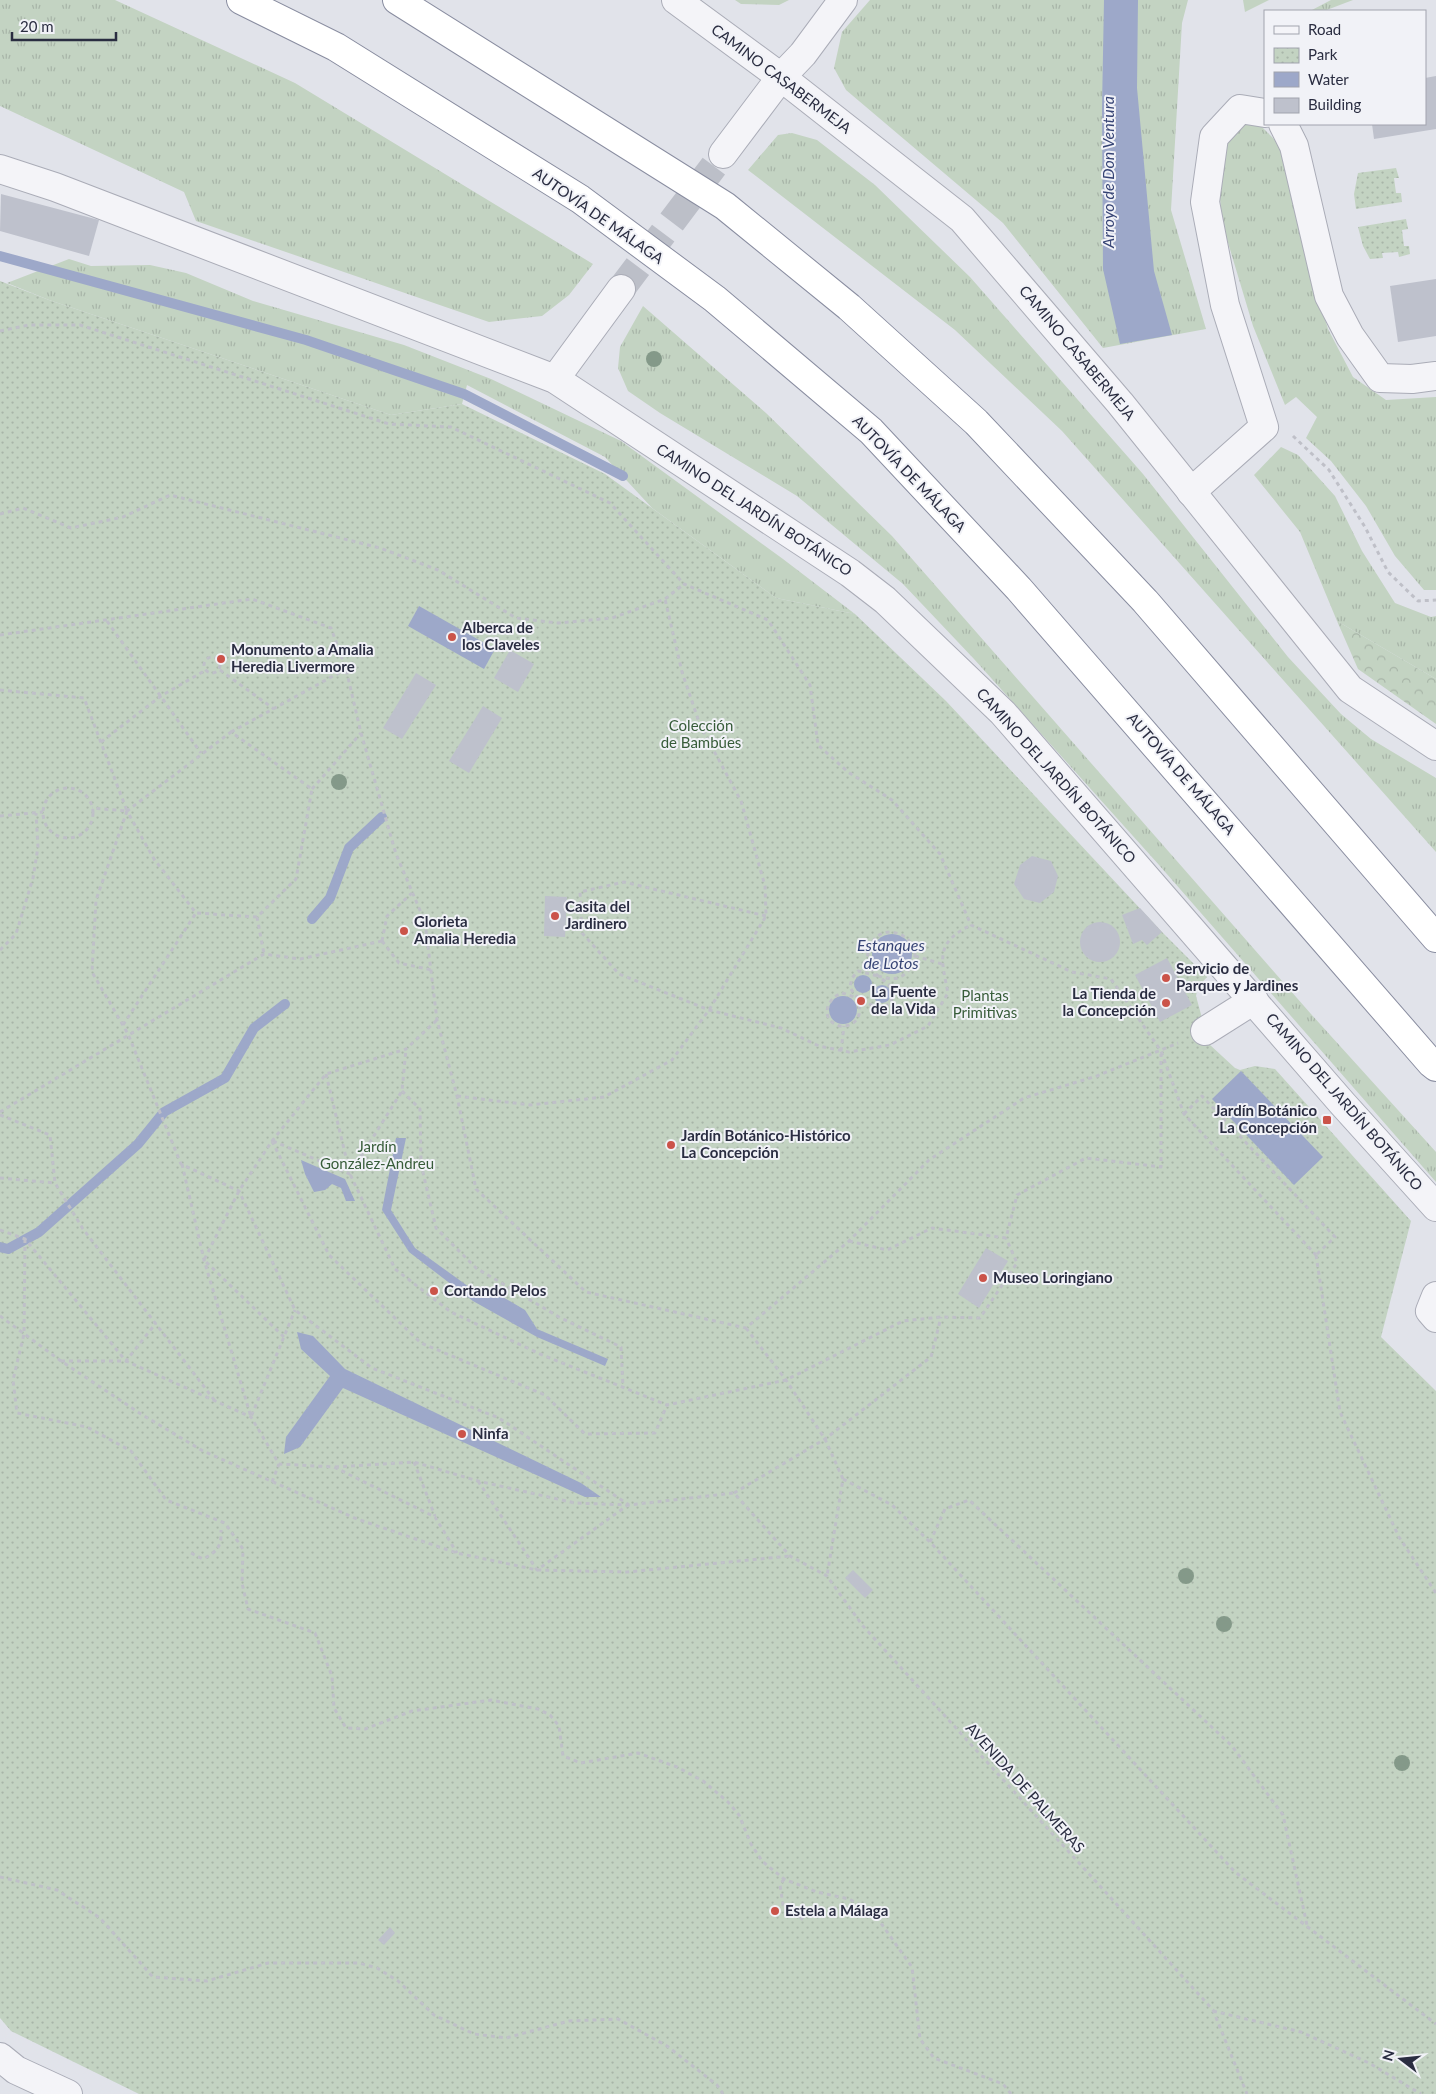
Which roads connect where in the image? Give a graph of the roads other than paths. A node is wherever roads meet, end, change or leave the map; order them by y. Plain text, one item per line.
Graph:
1 (241, 0) edge
2 (397, 0) edge
3 (676, 0) edge
4 (843, 0) edge
5 (781, 77) junction
6 (1264, 113) edge
7 (1284, 125) edge
8 (723, 154) tunnel mouth
9 (0, 169) edge
10 (621, 289) tunnel mouth
11 (1436, 376) edge
12 (555, 379) junction
13 (1191, 492) junction
14 (1436, 746) edge
15 (1436, 938) edge
16 (1254, 1000) junction
17 (1206, 1031) dead end
18 (1434, 1068) edge
19 (1436, 1207) edge
20 (1436, 1296) edge
21 (1436, 1318) edge
22 (14, 2074) edge
23 (68, 2094) edge

1 - 18 highway, AUTOVÍA DE MÁLAGA
2 - 15 highway
3 - 5 street, CAMINO CASABERMEJA
4 - 5 street
5 - 8 street
5 - 13 street, CAMINO CASABERMEJA
6 - 13 street
7 - 11 street
9 - 12 street, CAMINO DEL JARDÍN BOTÁNICO
10 - 12 street
12 - 16 street, CAMINO DEL JARDÍN BOTÁNICO
13 - 14 street, CAMINO CASABERMEJA
16 - 17 street
16 - 19 street, CAMINO DEL JARDÍN BOTÁNICO
20 - 21 street
22 - 23 street

